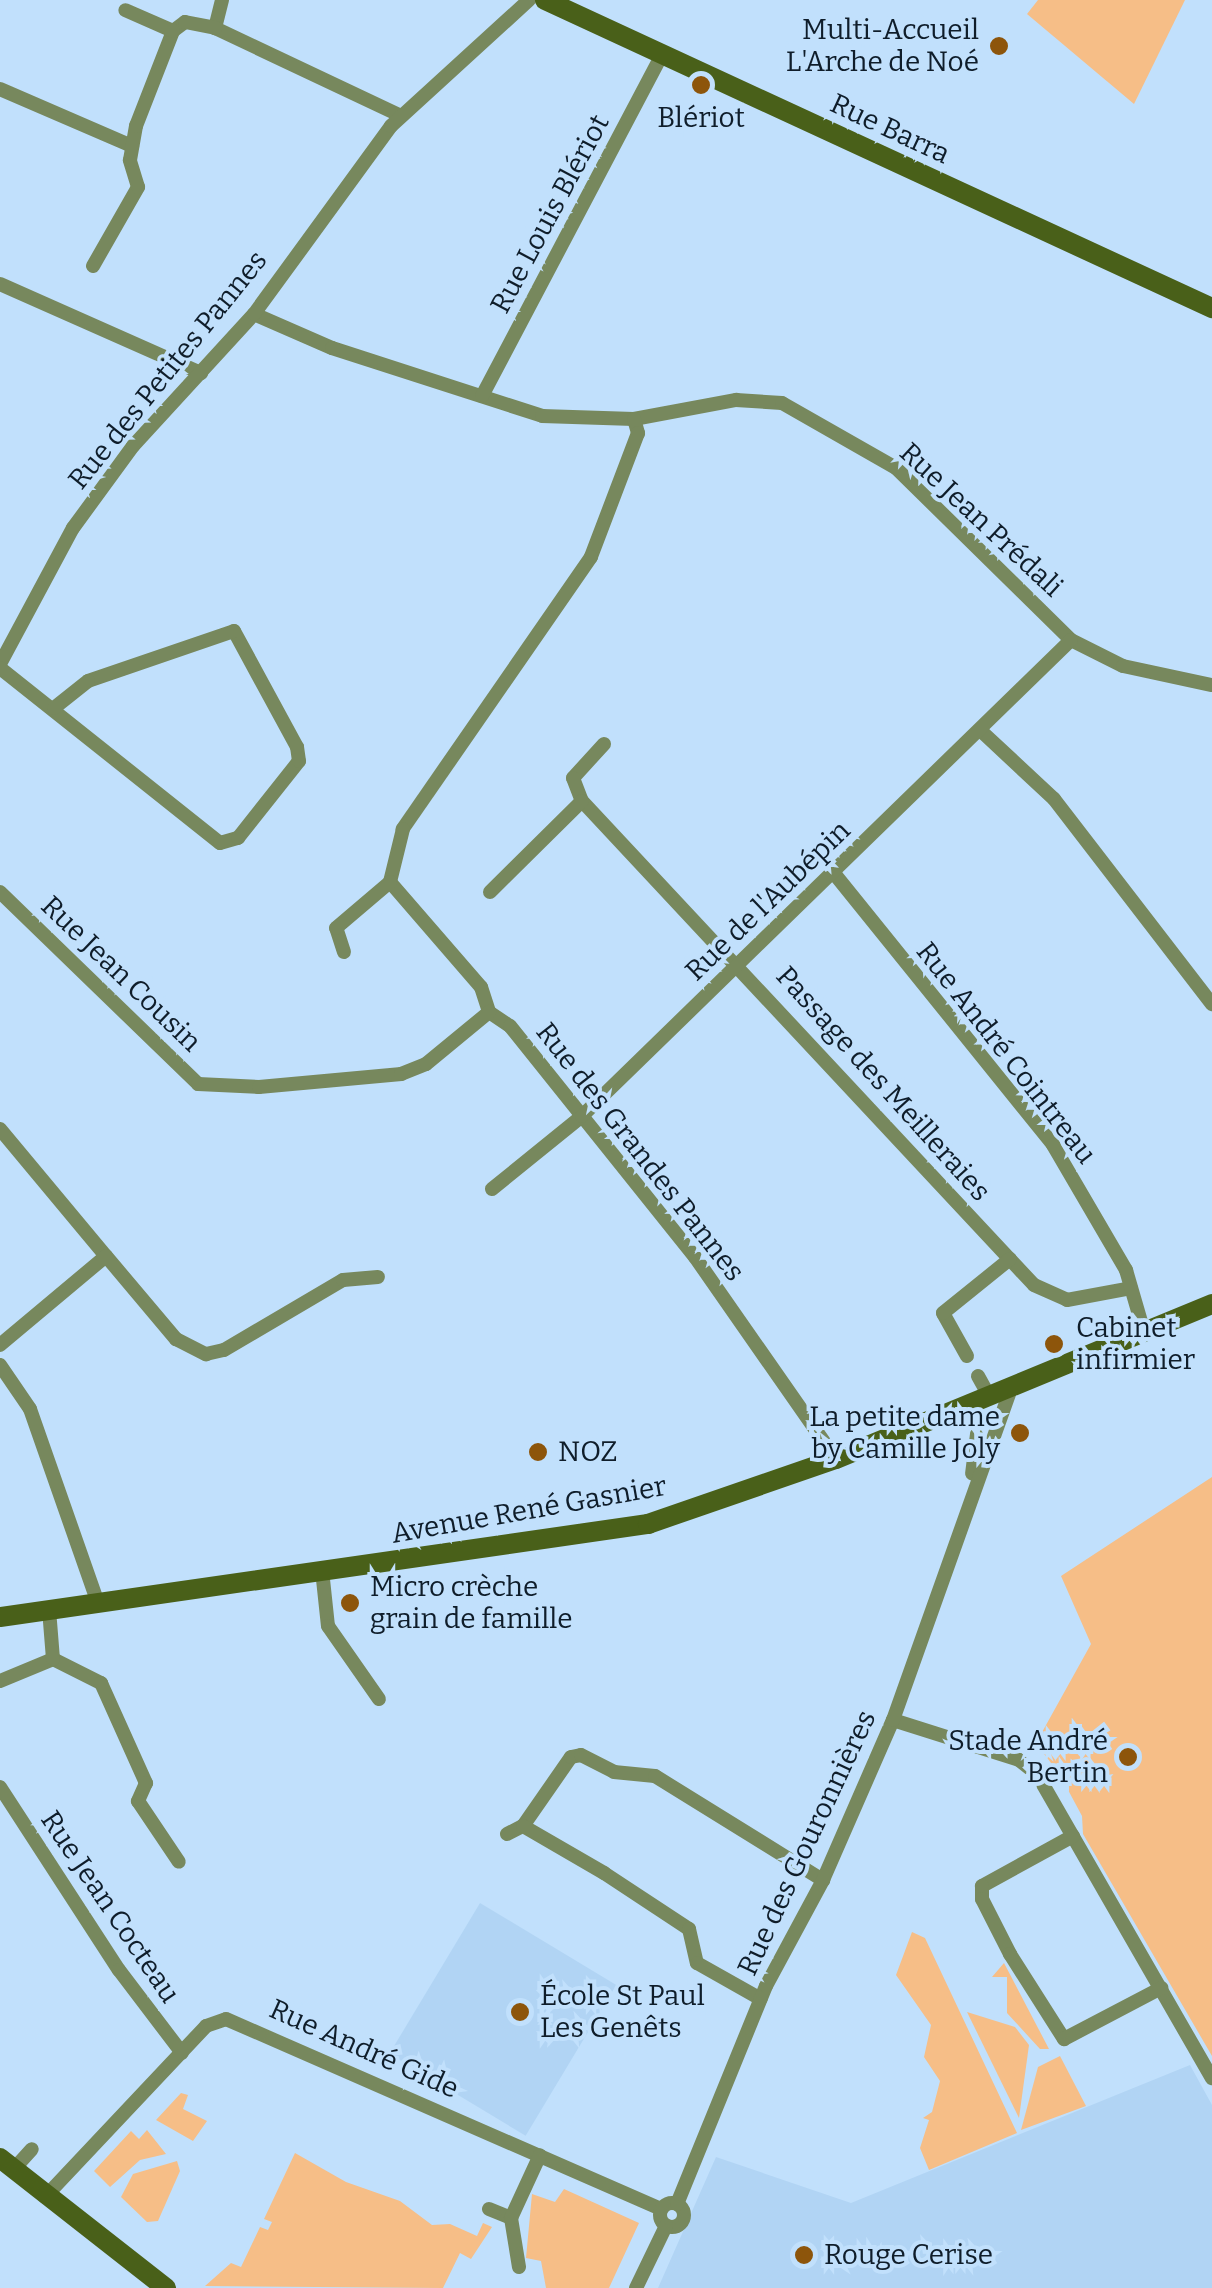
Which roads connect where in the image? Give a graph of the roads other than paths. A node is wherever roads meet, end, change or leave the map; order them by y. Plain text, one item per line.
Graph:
1 (222, 0) edge
2 (529, 0) edge
3 (545, 0) edge
4 (125, 10) dead end
5 (215, 28) junction
6 (173, 31) junction
7 (662, 54) junction
8 (0, 90) edge
9 (401, 116) junction
10 (132, 146) junction
11 (94, 266) dead end
12 (0, 284) edge
13 (1212, 308) edge
14 (254, 314) junction
15 (202, 373) junction
16 (482, 396) junction
17 (634, 420) junction
18 (1071, 640) junction
19 (0, 666) edge
20 (1212, 685) edge
21 (54, 708) junction
22 (980, 730) junction
23 (604, 744) dead end
24 (582, 801) junction
25 (833, 872) junction
26 (390, 882) junction
27 (0, 892) edge
28 (490, 892) dead end
29 (344, 952) dead end
30 (739, 964) junction
31 (1212, 1004) edge
32 (489, 1012) junction
33 (582, 1116) junction
34 (0, 1130) edge
35 (492, 1190) dead end
36 (106, 1256) junction
37 (1010, 1259) junction
38 (378, 1277) dead end
39 (1131, 1288) junction
40 (1212, 1304) edge
41 (1144, 1332) junction
42 (0, 1345) edge
43 (967, 1356) dead end
44 (0, 1366) edge
45 (978, 1376) dead end
46 (1012, 1386) junction
47 (979, 1400) junction
48 (836, 1459) junction
49 (968, 1498) junction
50 (322, 1570) junction
51 (98, 1603) junction
52 (49, 1609) junction
53 (0, 1617) edge
54 (53, 1659) junction
55 (0, 1681) edge
56 (378, 1698) dead end
57 (893, 1720) junction
58 (0, 1787) edge
59 (523, 1826) junction
60 (507, 1834) dead end
61 (1072, 1836) junction
62 (179, 1862) dead end
63 (823, 1880) junction
64 (1161, 1988) junction
65 (761, 1999) junction
66 (182, 2053) junction
67 (1212, 2078) edge
68 (32, 2149) dead end
69 (540, 2154) junction
70 (7, 2164) edge
71 (44, 2197) junction
72 (678, 2204) junction
73 (660, 2209) junction
74 (489, 2210) dead end
75 (511, 2218) junction
76 (666, 2226) junction
77 (519, 2267) dead end
78 (166, 2288) edge
79 (636, 2288) edge

1 - 5 street
2 - 9 street, Rue des Petites Pannes
3 - 7 main road, Rue Barra
4 - 6 street
5 - 6 street
5 - 9 street
6 - 10 street
7 - 13 main road, Rue Barra
7 - 16 street, Rue Louis Blériot
8 - 10 street
9 - 14 street, Rue des Petites Pannes
10 - 11 street
12 - 15 street
14 - 15 street, Rue des Petites Pannes
14 - 16 street, Rue Jean Prédali
15 - 19 street, Rue des Petites Pannes
16 - 17 street, Rue Jean Prédali
17 - 18 street, Rue Jean Prédali
17 - 26 street
18 - 20 street, Rue Jean Prédali
18 - 22 street, Rue de l'Aubépin
19 - 21 street
21 - 21 street
22 - 25 street, Rue de l'Aubépin
22 - 31 street
23 - 24 street
24 - 28 street
24 - 30 street, Passage des Meilleraies
25 - 30 street, Rue de l'Aubépin
25 - 39 street, Rue André Cointreau
26 - 29 street
26 - 32 street, Rue des Grandes Pannes
27 - 32 street, Rue Jean Cousin
30 - 33 street, Rue de l'Aubépin
30 - 37 street, Passage des Meilleraies
32 - 33 street, Rue des Grandes Pannes
33 - 35 street, Rue de l'Aubépin
33 - 48 street, Rue des Grandes Pannes
34 - 36 street
36 - 38 street
36 - 42 street
37 - 39 street, Passage des Meilleraies
37 - 43 street
39 - 41 street, Rue André Cointreau
40 - 41 main road, Avenue René Gasnier
41 - 46 main road, Avenue René Gasnier
44 - 51 street
45 - 47 street
46 - 47 main road, Avenue René Gasnier
46 - 49 street, Rue des Gouronnières
47 - 48 main road, Avenue René Gasnier
47 - 49 street, Rue des Gouronnières
48 - 50 main road, Avenue René Gasnier
49 - 57 street, Rue des Gouronnières
50 - 51 main road, Avenue René Gasnier
50 - 56 street
51 - 52 main road, Avenue René Gasnier
52 - 53 main road, Avenue René Gasnier
52 - 54 street
54 - 55 street
54 - 62 street
57 - 61 street
57 - 63 street, Rue des Gouronnières
58 - 66 street, Rue Jean Cocteau
59 - 60 street
59 - 63 street
59 - 65 street
61 - 64 street
61 - 64 street
63 - 65 street, Rue des Gouronnières
64 - 67 street
65 - 72 street, Rue des Gouronnières
66 - 69 street, Rue André Gide
66 - 71 street, Rue André Gide
68 - 70 street
69 - 73 street, Rue André Gide
69 - 75 street
70 - 71 main road
71 - 78 main road
72 - 73 street
72 - 76 street, Rue des Gouronnières
73 - 76 street
74 - 75 street
75 - 77 street
76 - 79 street

